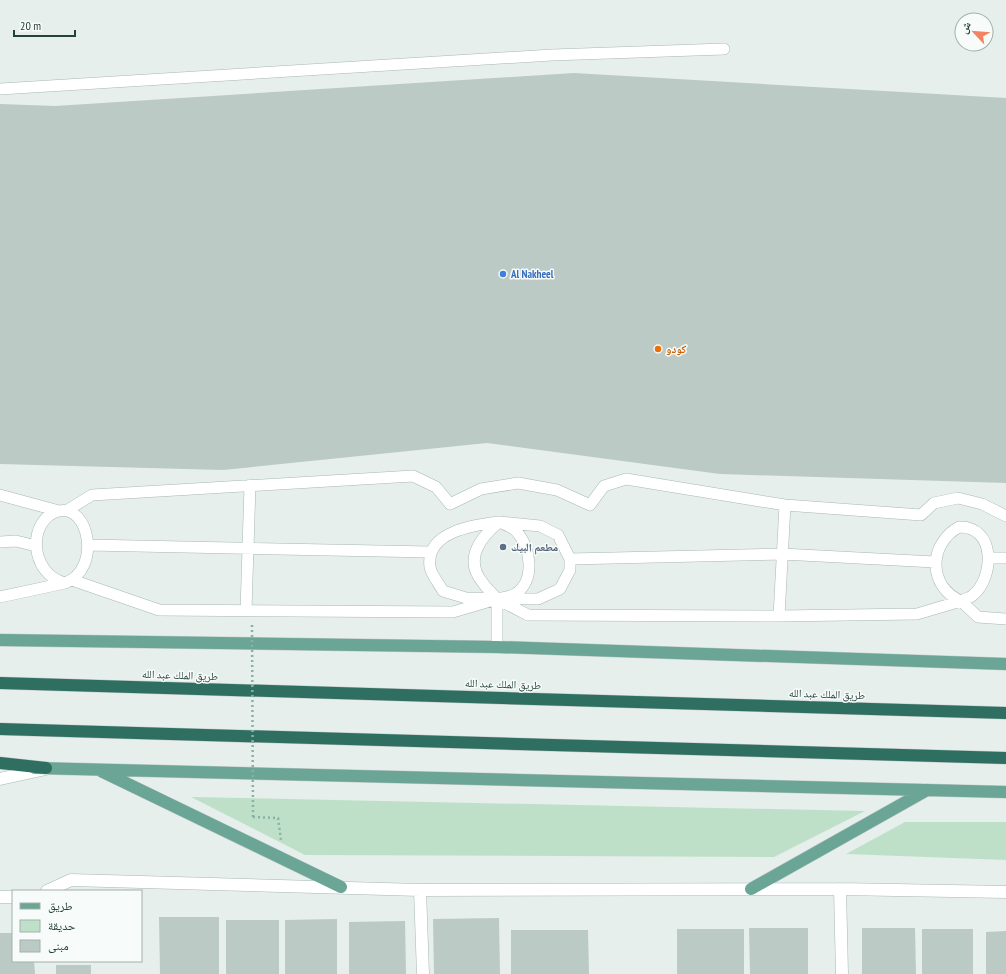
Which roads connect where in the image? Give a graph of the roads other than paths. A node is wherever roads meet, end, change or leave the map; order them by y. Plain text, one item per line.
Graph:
1 (724, 49) dead end
2 (0, 89) edge
3 (250, 485) junction
4 (0, 495) edge
5 (785, 505) junction
6 (63, 511) junction
7 (1006, 516) edge
8 (500, 522) junction
9 (0, 542) edge
10 (88, 545) junction
11 (36, 546) junction
12 (248, 548) junction
13 (430, 552) junction
14 (782, 554) junction
15 (989, 558) junction
16 (1006, 558) edge
17 (570, 559) junction
18 (935, 562) junction
19 (69, 582) junction
20 (0, 597) edge
21 (497, 599) junction
22 (961, 601) junction
23 (246, 611) junction
24 (780, 616) junction
25 (1006, 619) edge
26 (0, 640) edge
27 (497, 647) junction
28 (1006, 664) edge
29 (0, 683) edge
30 (1006, 713) edge
31 (0, 729) edge
32 (1006, 758) edge
33 (0, 762) edge
34 (0, 768) edge
35 (46, 768) junction
36 (96, 769) junction
37 (0, 779) edge
38 (928, 789) junction
39 (1006, 792) edge
40 (341, 888) junction
41 (751, 889) junction
42 (840, 889) junction
43 (49, 890) edge
44 (420, 890) junction
45 (1006, 892) edge
46 (0, 897) edge
47 (12, 898) edge
48 (423, 974) edge
49 (842, 974) edge

1 - 2 lane
3 - 5 lane
3 - 6 lane
3 - 12 lane
4 - 6 lane
5 - 7 lane
5 - 14 lane
6 - 10 lane
6 - 11 lane
8 - 13 lane
8 - 17 lane
8 - 21 lane
8 - 21 lane
9 - 11 lane
10 - 12 lane
10 - 19 lane
11 - 19 lane
12 - 13 lane
12 - 23 lane
13 - 21 lane
14 - 17 lane
14 - 18 lane
14 - 24 lane
15 - 16 lane
15 - 18 lane
15 - 22 lane
17 - 21 lane
18 - 22 lane
19 - 20 lane
19 - 23 lane
21 - 23 lane
21 - 24 lane
21 - 27 lane
22 - 24 lane
22 - 25 lane
26 - 27 main road
27 - 28 main road
29 - 30 highway, طريق الملك عبد الله
31 - 32 highway
33 - 35 highway
34 - 35 main road
35 - 36 main road
35 - 37 street
36 - 38 main road
36 - 40 main road
38 - 39 main road
38 - 41 main road
40 - 43 street
40 - 44 street
41 - 42 street
41 - 44 street
42 - 45 street
42 - 49 street
44 - 48 street
46 - 47 street

